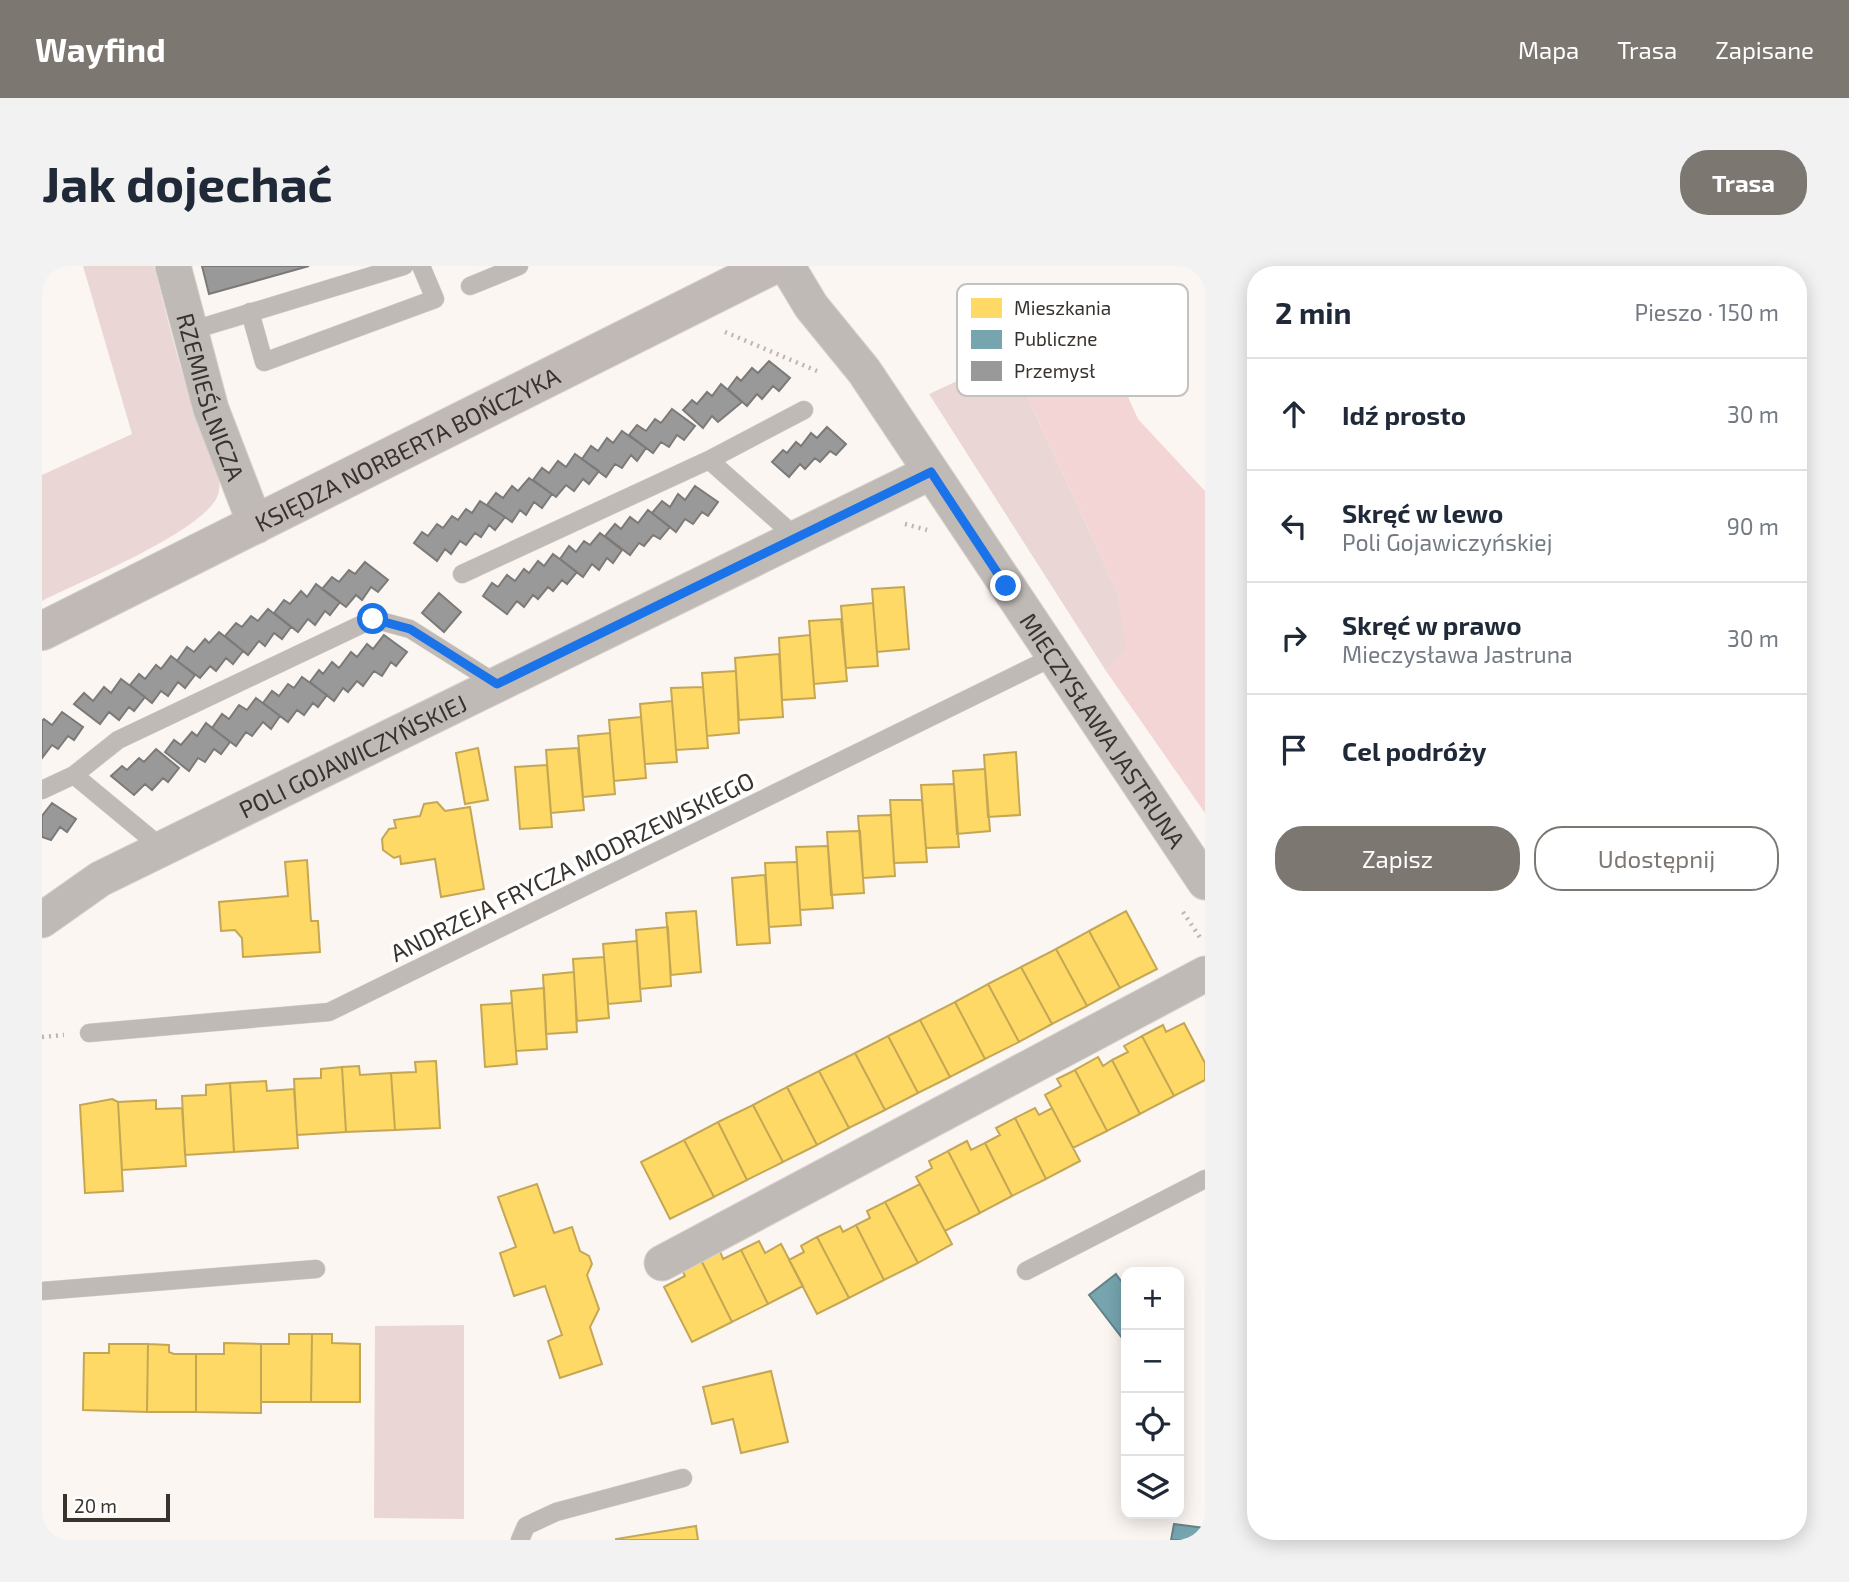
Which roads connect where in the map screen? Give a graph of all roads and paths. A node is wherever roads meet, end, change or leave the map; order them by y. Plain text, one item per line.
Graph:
1 (173, 266) edge
2 (404, 266) edge
3 (421, 266) edge
4 (519, 266) edge
5 (771, 266) edge
6 (787, 266) edge
7 (470, 286) dead end
8 (250, 312) junction
9 (190, 331) junction
10 (719, 331) dead end
11 (828, 376) dead end
12 (804, 410) dead end
13 (709, 460) junction
14 (931, 472) junction
15 (903, 523) dead end
16 (256, 526) junction
17 (935, 535) dead end
18 (797, 538) junction
19 (462, 574) dead end
20 (42, 631) edge
21 (1053, 657) junction
22 (497, 684) junction
23 (74, 775) junction
24 (42, 790) edge
25 (162, 848) junction
26 (1205, 882) edge
27 (1180, 907) dead end
28 (42, 920) edge
29 (1205, 945) edge
30 (1205, 974) edge
31 (89, 1033) dead end
32 (1205, 1179) edge
33 (662, 1263) dead end
34 (316, 1269) dead end
35 (1026, 1271) dead end
36 (42, 1291) edge
37 (683, 1478) dead end
38 (520, 1540) edge

1 - 9 street, RZEMIEŚLNICZA
2 - 8 lane
3 - 8 lane
4 - 7 lane
5 - 16 street, KSIĘDZA NORBERTA BOŃCZYKA
6 - 14 street, MIECZYSŁAWA JASTRUNA
8 - 9 lane
9 - 16 street, RZEMIEŚLNICZA
10 - 11 path
12 - 13 lane
13 - 18 lane
13 - 19 lane
14 - 18 street, POLI GOJAWICZYŃSKIEJ
14 - 21 street, MIECZYSŁAWA JASTRUNA
15 - 17 path
16 - 20 street, KSIĘDZA NORBERTA BOŃCZYKA
18 - 22 street, POLI GOJAWICZYŃSKIEJ
21 - 26 street, MIECZYSŁAWA JASTRUNA
21 - 31 lane, ANDRZEJA FRYCZA MODRZEWSKIEGO
22 - 23 lane
22 - 25 street, POLI GOJAWICZYŃSKIEJ
23 - 24 lane
23 - 25 lane
25 - 28 street, POLI GOJAWICZYŃSKIEJ
27 - 29 path
30 - 33 street
32 - 35 lane
34 - 36 lane
37 - 38 lane

